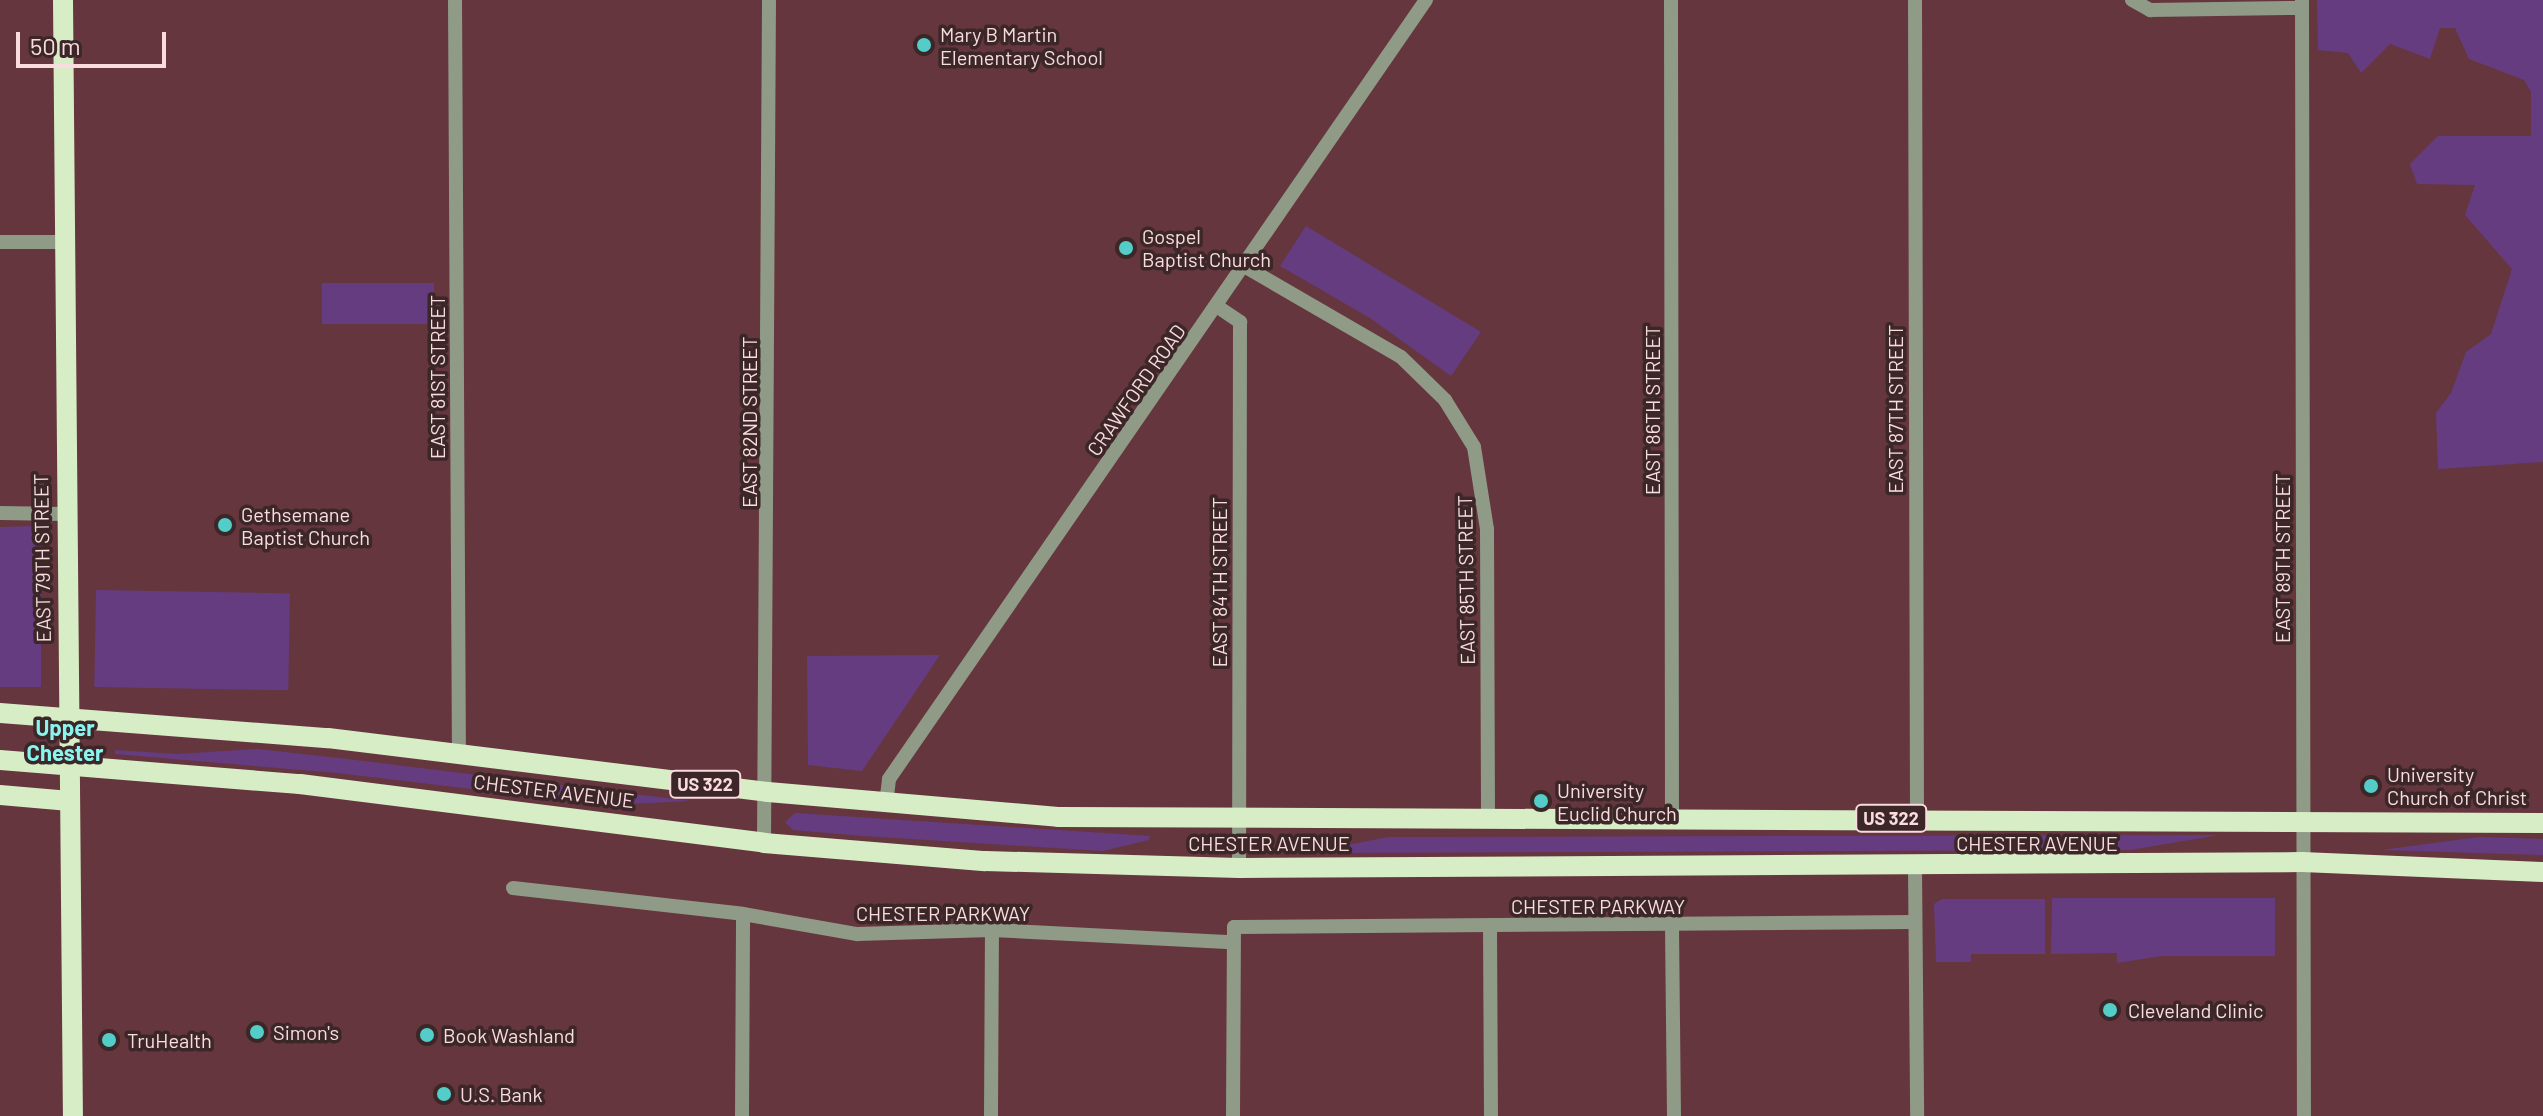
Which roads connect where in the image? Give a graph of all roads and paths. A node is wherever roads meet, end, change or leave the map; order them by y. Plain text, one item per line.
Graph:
1 (63, 0) edge
2 (455, 0) edge
3 (769, 0) edge
4 (1426, 0) edge
5 (1671, 0) edge
6 (1915, 0) edge
7 (2132, 0) edge
8 (2302, 4) edge
9 (0, 242) edge
10 (65, 242) junction
11 (1244, 266) junction
12 (1218, 307) junction
13 (0, 513) edge
14 (65, 514) junction
15 (0, 713) edge
16 (68, 718) junction
17 (459, 754) junction
18 (0, 760) edge
19 (70, 765) junction
20 (768, 792) junction
21 (0, 795) edge
22 (70, 801) junction
23 (886, 804) junction
24 (1917, 818) junction
25 (2302, 818) junction
26 (1672, 819) junction
27 (1488, 820) junction
28 (1238, 821) junction
29 (2543, 823) edge
30 (764, 843) junction
31 (2302, 862) junction
32 (1239, 868) junction
33 (1915, 868) junction
34 (2543, 872) edge
35 (513, 888) dead end
36 (743, 914) junction
37 (1915, 922) junction
38 (1490, 926) junction
39 (1672, 926) junction
40 (992, 930) junction
41 (1232, 942) junction
42 (73, 1116) edge
43 (742, 1116) edge
44 (991, 1116) edge
45 (1233, 1116) edge
46 (1491, 1116) edge
47 (1674, 1116) edge
48 (1917, 1116) edge
49 (2304, 1116) edge

1 - 10 main road, EAST 79TH STREET
2 - 17 street, EAST 81ST STREET
3 - 20 street, EAST 82ND STREET
4 - 11 street, CRAWFORD ROAD
5 - 26 street, EAST 86TH STREET
6 - 24 street, EAST 87TH STREET
7 - 8 street
8 - 25 street, EAST 89TH STREET
9 - 10 street
10 - 14 main road, EAST 79TH STREET
11 - 12 street, CRAWFORD ROAD
11 - 27 street, EAST 85TH STREET
12 - 23 street, CRAWFORD ROAD
12 - 28 street, EAST 84TH STREET
13 - 14 street
14 - 16 main road, EAST 79TH STREET
15 - 16 main road, CHESTER AVENUE / US 322
16 - 17 main road, CHESTER AVENUE / US 322
16 - 19 main road, EAST 79TH STREET
17 - 20 main road, CHESTER AVENUE / US 322
18 - 19 main road, CHESTER AVENUE
19 - 22 main road, EAST 79TH STREET
19 - 30 main road, CHESTER AVENUE
20 - 23 main road, CHESTER AVENUE / US 322
20 - 30 street, EAST 82ND STREET
21 - 22 main road
22 - 42 main road, EAST 79TH STREET
23 - 28 main road, CHESTER AVENUE / US 322
24 - 25 main road, CHESTER AVENUE / US 322
24 - 26 main road, CHESTER AVENUE / US 322
25 - 29 main road, CHESTER AVENUE / US 322
25 - 31 street, EAST 89TH STREET
26 - 27 main road, CHESTER AVENUE / US 322
27 - 28 main road, CHESTER AVENUE / US 322
28 - 32 street, EAST 84TH STREET
30 - 32 main road, CHESTER AVENUE
31 - 33 main road, CHESTER AVENUE
31 - 34 main road, CHESTER AVENUE
31 - 49 street, EAST 89TH STREET
32 - 33 main road, CHESTER AVENUE
33 - 37 street
35 - 36 street, CHESTER PARKWAY
36 - 40 street, CHESTER PARKWAY
36 - 43 street
37 - 39 street, CHESTER PARKWAY
37 - 48 street
38 - 39 street, CHESTER PARKWAY
38 - 41 street, CHESTER PARKWAY
38 - 46 street
39 - 47 street
40 - 41 street, CHESTER PARKWAY
40 - 44 street
41 - 45 street

